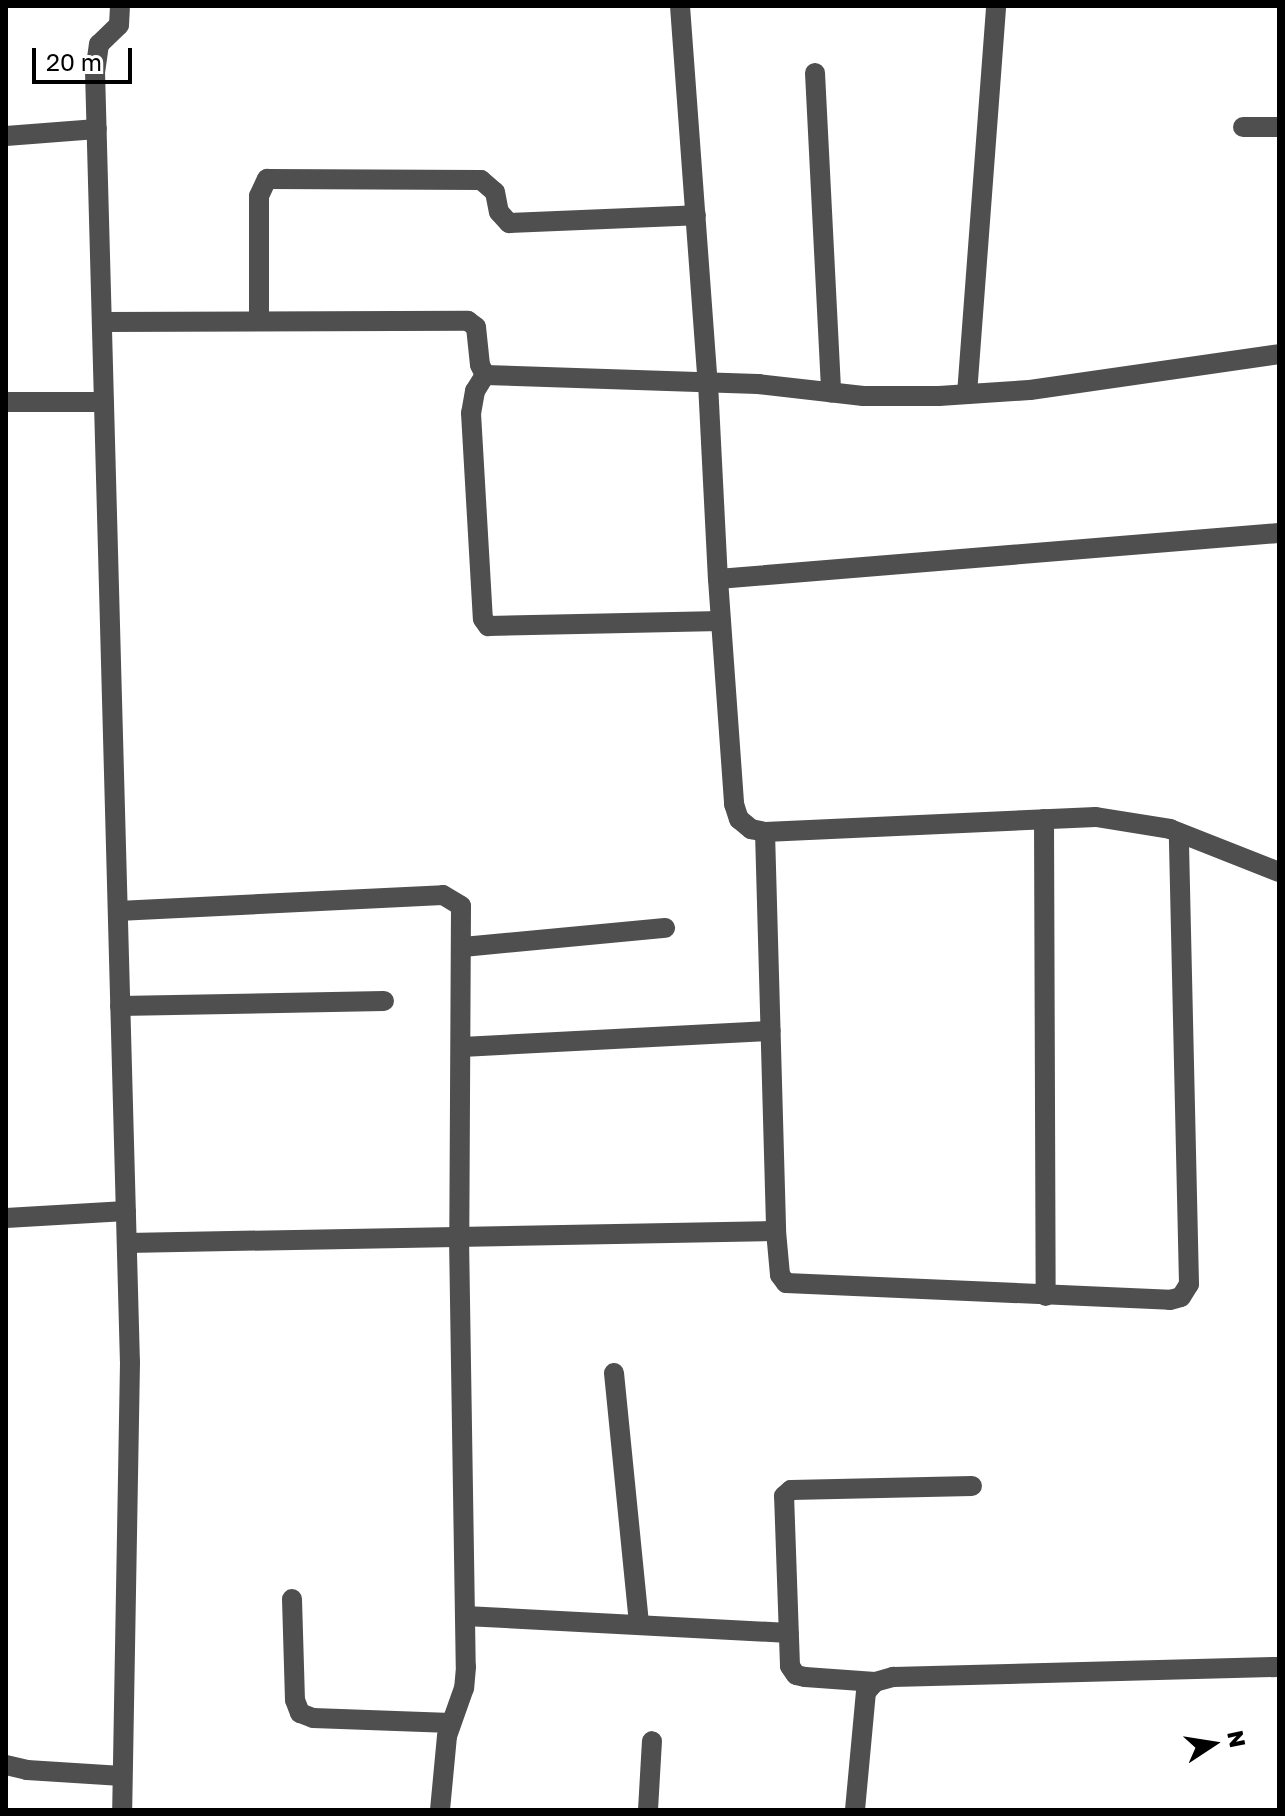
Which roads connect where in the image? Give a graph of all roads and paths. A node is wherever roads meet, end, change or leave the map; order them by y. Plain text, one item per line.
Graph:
1 (120, 6) edge
2 (680, 6) edge
3 (996, 6) edge
4 (815, 73) dead end
5 (1243, 127) dead end
6 (1279, 127) edge
7 (97, 129) junction
8 (6, 136) edge
9 (696, 215) junction
10 (259, 321) junction
11 (102, 322) junction
12 (1279, 354) edge
13 (485, 375) junction
14 (708, 383) junction
15 (831, 393) junction
16 (967, 394) junction
17 (6, 402) edge
18 (104, 402) junction
19 (1279, 533) edge
20 (718, 579) junction
21 (721, 621) junction
22 (1044, 819) junction
23 (765, 832) junction
24 (1179, 833) junction
25 (1279, 872) edge
26 (118, 911) junction
27 (665, 928) dead end
28 (463, 947) junction
29 (384, 1001) dead end
30 (120, 1006) junction
31 (771, 1031) junction
32 (462, 1047) junction
33 (126, 1211) junction
34 (6, 1218) edge
35 (776, 1231) junction
36 (459, 1237) junction
37 (127, 1243) junction
38 (1046, 1296) junction
39 (614, 1373) dead end
40 (972, 1486) dead end
41 (292, 1599) dead end
42 (465, 1616) junction
43 (639, 1625) junction
44 (789, 1633) junction
45 (1279, 1667) edge
46 (875, 1682) junction
47 (451, 1723) junction
48 (652, 1741) dead end
49 (6, 1765) edge
50 (122, 1776) junction
51 (122, 1810) edge
52 (440, 1810) edge
53 (648, 1810) edge
54 (855, 1810) edge

1 - 7 street
2 - 9 street
3 - 16 street
4 - 15 street
5 - 6 street
7 - 8 street
7 - 11 street
9 - 10 street
9 - 14 street
10 - 11 street
10 - 13 street
11 - 18 street
12 - 16 street
13 - 14 street
13 - 21 street
14 - 15 street
14 - 20 street
15 - 16 street
17 - 18 street
18 - 26 street
19 - 20 street
20 - 21 street
21 - 23 street
22 - 23 street
22 - 24 street
22 - 38 street
23 - 31 street
24 - 25 street
24 - 38 street
26 - 28 street
26 - 30 street
27 - 28 street
28 - 32 street
29 - 30 street
30 - 33 street
31 - 32 street
31 - 35 street
32 - 36 street
33 - 34 street
33 - 37 street
35 - 36 street
35 - 38 street
36 - 37 street
36 - 42 street
37 - 50 street
39 - 43 street
40 - 44 street
41 - 47 street
42 - 43 street
42 - 47 street
43 - 44 street
44 - 46 street
45 - 46 street
46 - 54 street
47 - 52 street
48 - 53 street
49 - 50 street
50 - 51 street

